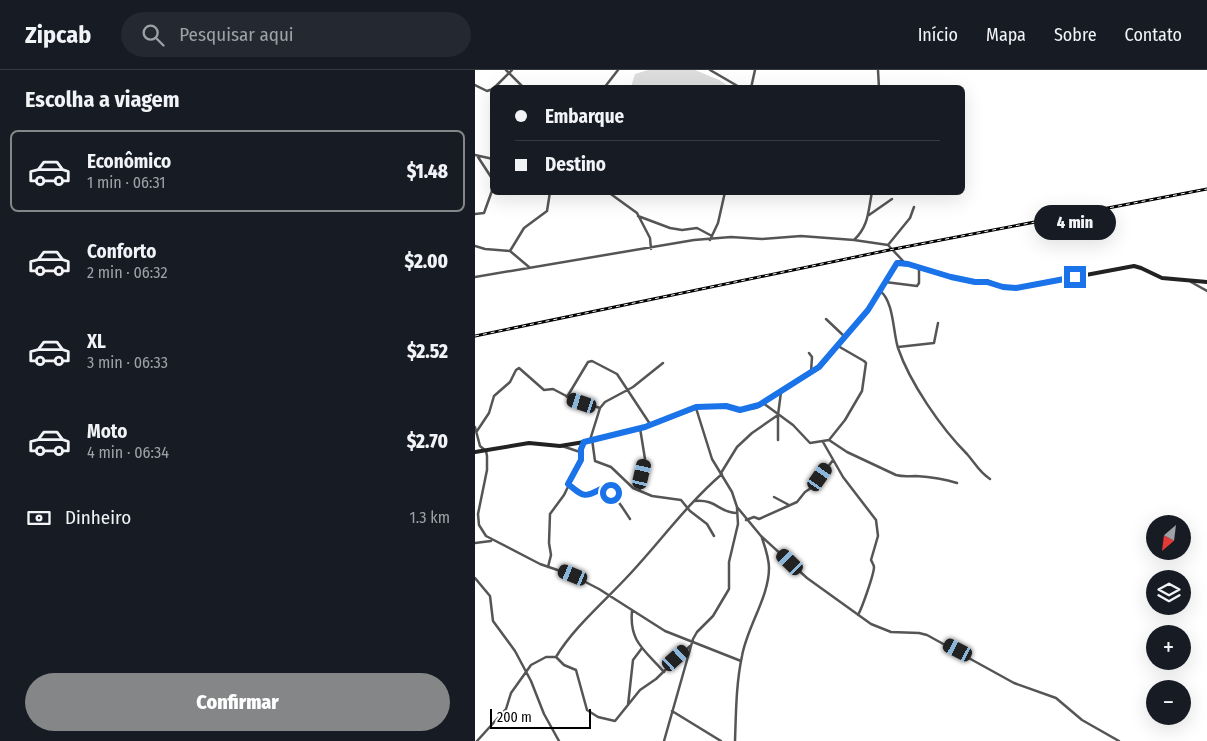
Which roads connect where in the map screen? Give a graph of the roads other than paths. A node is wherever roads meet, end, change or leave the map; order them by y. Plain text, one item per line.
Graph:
1 (506, 70) edge
2 (512, 70) edge
3 (618, 70) edge
4 (710, 70) edge
5 (755, 70) edge
6 (878, 70) edge
7 (509, 73) junction
8 (475, 85) edge
9 (496, 85) edge
10 (520, 85) edge
11 (606, 85) edge
12 (736, 85) edge
13 (752, 85) edge
14 (879, 85) edge
15 (490, 90) edge
16 (477, 156) edge
17 (490, 158) edge
18 (490, 176) edge
19 (490, 195) edge
20 (550, 195) edge
21 (612, 195) edge
22 (724, 195) edge
23 (872, 195) edge
24 (892, 199) dead end
25 (914, 207) dead end
26 (475, 214) edge
27 (869, 215) junction
28 (639, 216) junction
29 (712, 236) junction
30 (710, 240) junction
31 (854, 240) junction
32 (888, 245) junction
33 (475, 246) edge
34 (651, 249) junction
35 (510, 252) junction
36 (905, 263) junction
37 (529, 267) junction
38 (919, 267) junction
39 (475, 277) edge
40 (885, 282) junction
41 (1191, 282) junction
42 (1207, 282) edge
43 (879, 290) junction
44 (1207, 291) edge
45 (826, 319) dead end
46 (938, 323) dead end
47 (845, 337) junction
48 (838, 346) junction
49 (897, 347) junction
50 (809, 353) dead end
51 (663, 363) dead end
52 (811, 374) junction
53 (627, 390) junction
54 (782, 390) junction
55 (567, 397) junction
56 (763, 403) junction
57 (696, 407) junction
58 (599, 408) junction
59 (778, 414) junction
60 (651, 425) junction
61 (475, 427) edge
62 (640, 428) junction
63 (477, 431) junction
64 (591, 440) junction
65 (778, 440) dead end
66 (829, 440) junction
67 (584, 442) junction
68 (823, 442) junction
69 (560, 446) junction
70 (486, 451) junction
71 (475, 452) edge
72 (581, 453) junction
73 (833, 460) junction
74 (721, 474) junction
75 (990, 479) dead end
76 (957, 483) dead end
77 (568, 484) junction
78 (641, 491) junction
79 (774, 497) dead end
80 (694, 501) junction
81 (789, 505) junction
82 (737, 507) junction
83 (688, 508) junction
84 (737, 513) junction
85 (630, 519) dead end
86 (747, 520) junction
87 (714, 536) dead end
88 (761, 536) junction
89 (492, 541) junction
90 (475, 543) edge
91 (548, 567) junction
92 (475, 578) edge
93 (609, 596) junction
94 (632, 611) junction
95 (858, 615) junction
96 (692, 644) junction
97 (642, 648) junction
98 (556, 657) junction
99 (741, 661) junction
100 (525, 671) junction
101 (664, 672) junction
102 (627, 705) junction
103 (672, 711) junction
104 (477, 741) edge
105 (559, 741) edge
106 (664, 741) edge
107 (721, 741) edge
108 (735, 741) edge
109 (1119, 741) edge

1 - 7 street
2 - 7 street
3 - 11 street
4 - 12 street
5 - 13 street
6 - 14 street
7 - 9 street
7 - 10 street
8 - 15 street
16 - 17 street
16 - 18 street
19 - 26 street
20 - 35 street
21 - 28 street
22 - 29 street
23 - 27 street
24 - 27 street
25 - 32 street
27 - 31 street
28 - 29 street
28 - 34 street
29 - 30 street
30 - 31 street
30 - 34 street
31 - 32 street
32 - 36 street
33 - 35 street
34 - 37 street
35 - 37 street
36 - 38 street
36 - 40 street
37 - 39 street
38 - 40 street
38 - 41 street
40 - 43 street
41 - 42 street
41 - 44 street
43 - 47 street
43 - 49 street
45 - 47 street
46 - 49 street
47 - 48 street
48 - 52 street
48 - 66 street
49 - 75 street
50 - 52 street
51 - 53 street
52 - 54 street
53 - 55 street
53 - 58 street
53 - 60 street
54 - 56 street
54 - 59 street
55 - 58 street
55 - 63 street
56 - 57 street
56 - 59 street
57 - 60 street
57 - 74 street
58 - 64 street
59 - 65 street
59 - 68 street
59 - 74 street
60 - 62 street
61 - 63 street
62 - 64 street
62 - 78 street
63 - 70 street
64 - 67 street
64 - 78 street
66 - 68 street
66 - 76 street
67 - 69 street
67 - 72 street
68 - 73 street
69 - 70 street
69 - 72 street
70 - 71 street
70 - 89 street
72 - 77 street
73 - 81 street
73 - 95 street
74 - 80 street
74 - 82 street
77 - 85 street
77 - 91 street
78 - 83 street
79 - 81 street
80 - 83 street
80 - 84 street
81 - 86 street
82 - 84 street
82 - 86 street
83 - 87 street
83 - 93 street
84 - 96 street
86 - 88 street
88 - 95 street
88 - 99 street
89 - 90 street
89 - 91 street
91 - 93 street
92 - 100 street
93 - 94 street
93 - 98 street
94 - 96 street
94 - 97 street
95 - 109 street
96 - 99 street
96 - 101 street
96 - 103 street
97 - 101 street
97 - 102 street
98 - 100 street
98 - 102 street
99 - 108 street
100 - 104 street
100 - 105 street
101 - 102 street
103 - 106 street
103 - 107 street

